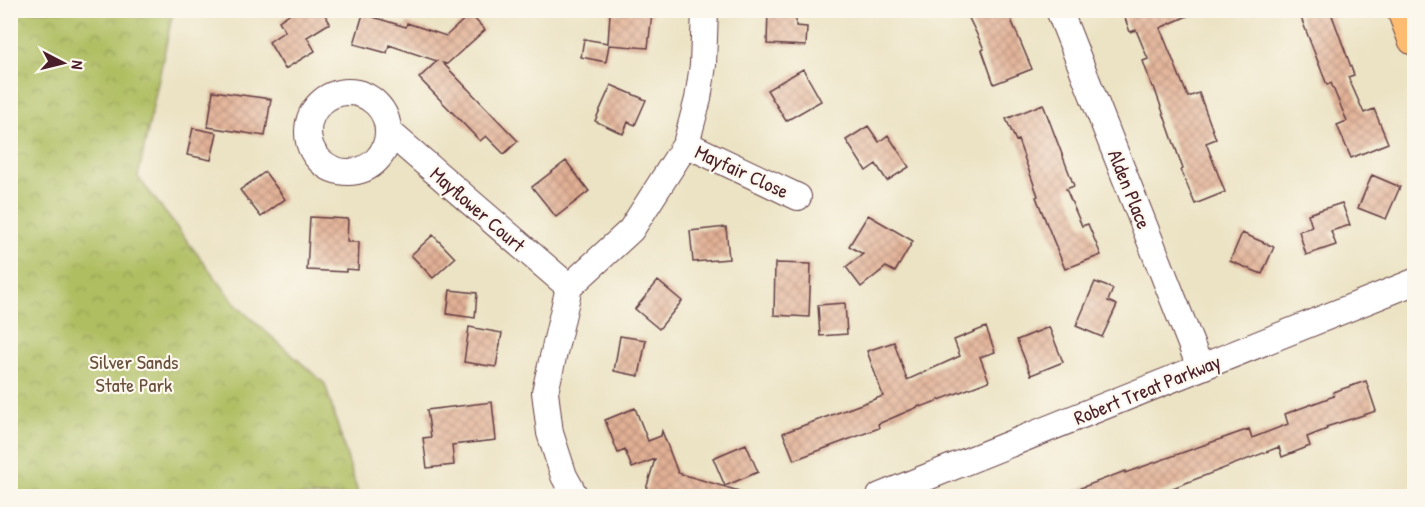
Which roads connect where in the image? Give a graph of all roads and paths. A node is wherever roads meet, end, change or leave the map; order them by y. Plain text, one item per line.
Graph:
1 (705, 10) edge
2 (1059, 10) edge
3 (1403, 10) edge
4 (1414, 39) edge
5 (388, 131) dead end
6 (686, 144) junction
7 (798, 197) dead end
8 (1414, 282) edge
9 (569, 287) junction
10 (1200, 367) junction
11 (575, 496) edge
12 (880, 496) edge

1 - 6 street
2 - 10 street, Alden Place
3 - 4 main road
5 - 9 street, Mayflower Court
6 - 7 street, Mayfair Close
6 - 9 street
8 - 10 street, Robert Treat Parkway
9 - 11 street
10 - 12 street, Robert Treat Parkway

